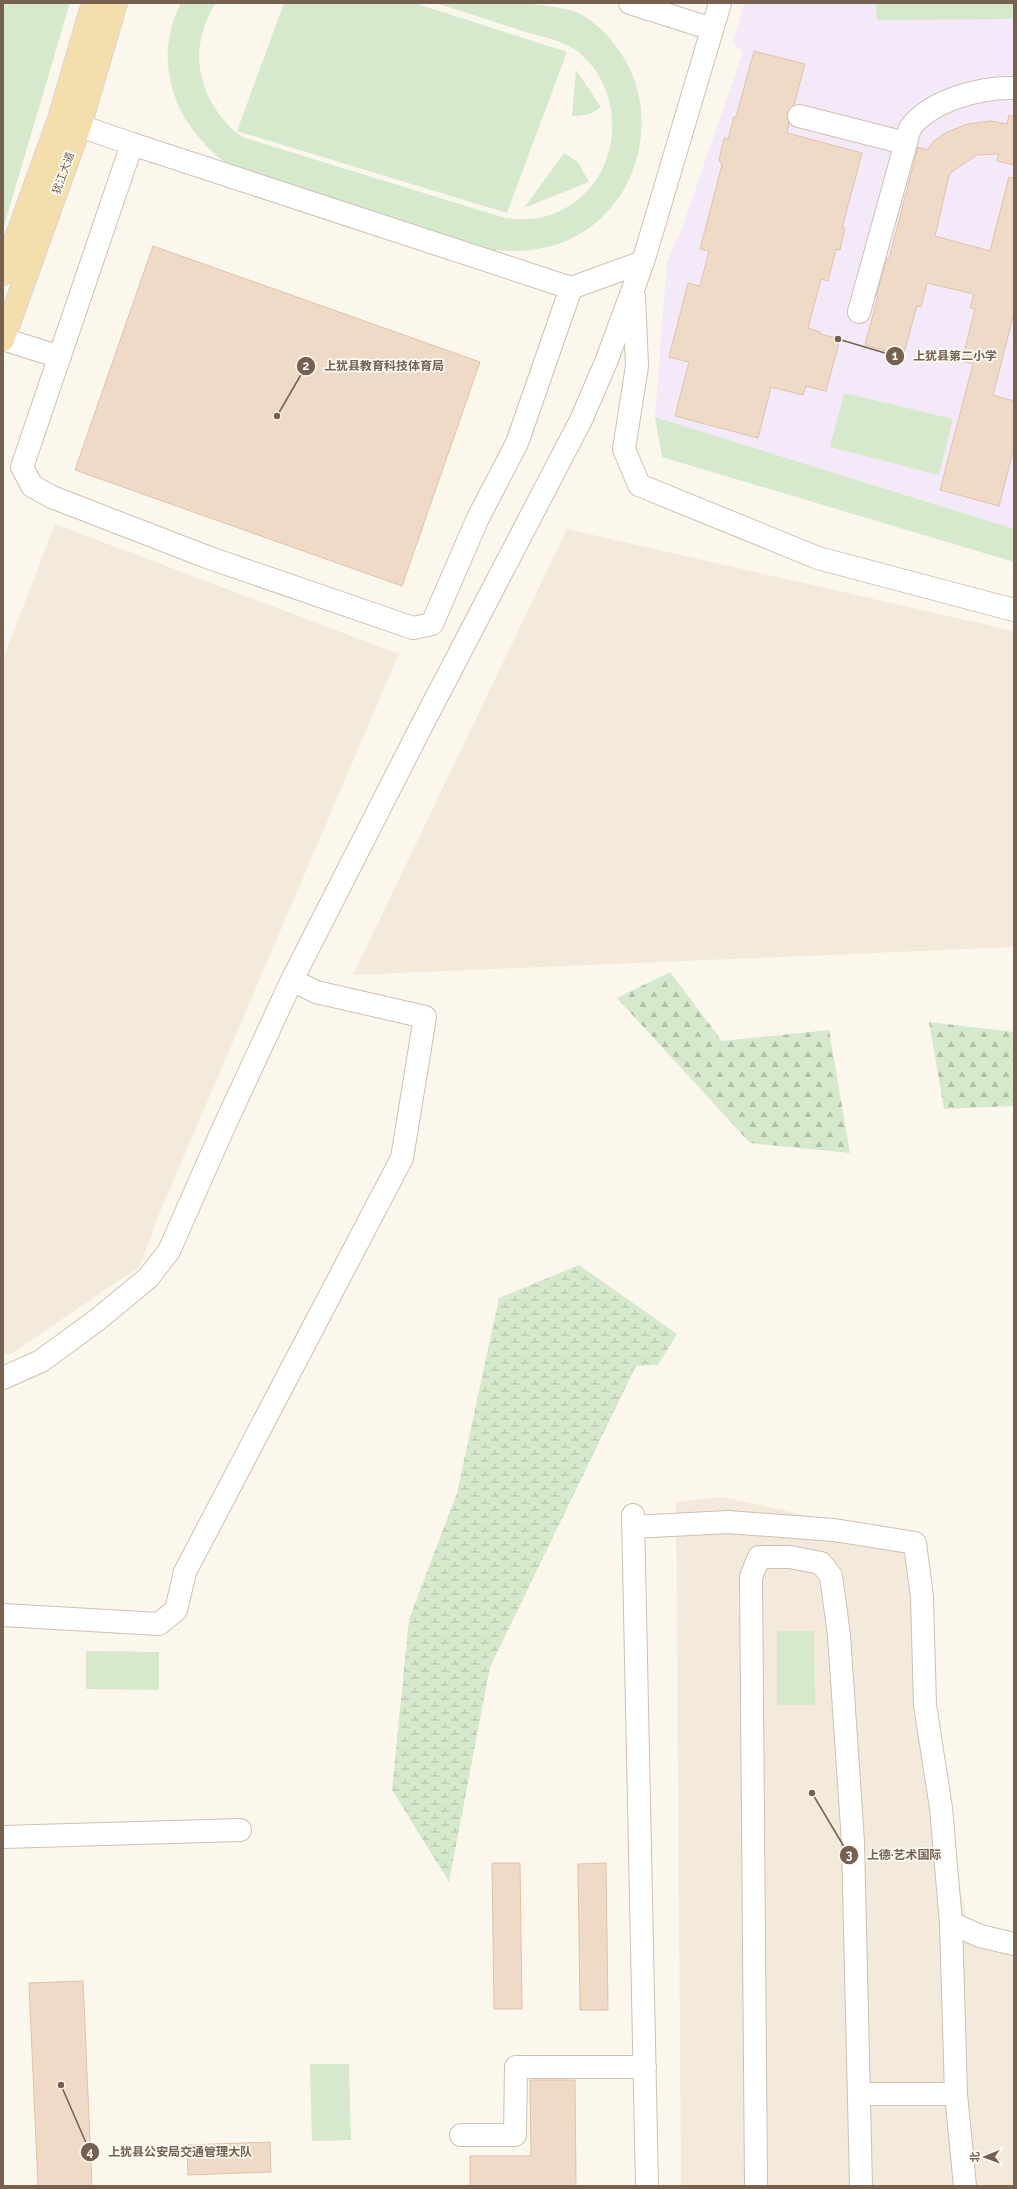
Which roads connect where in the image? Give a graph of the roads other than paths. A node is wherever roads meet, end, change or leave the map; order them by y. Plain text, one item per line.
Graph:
1 (93, 3) edge
2 (116, 3) edge
3 (630, 3) edge
4 (720, 3) edge
5 (712, 29) junction
6 (1014, 88) edge
7 (799, 116) dead end
8 (80, 126) junction
9 (132, 144) junction
10 (905, 144) junction
11 (643, 262) junction
12 (3, 274) edge
13 (634, 287) junction
14 (571, 288) junction
15 (859, 312) dead end
16 (3, 339) edge
17 (60, 357) junction
18 (1014, 610) edge
19 (292, 980) junction
20 (3, 1378) edge
21 (3, 1615) edge
22 (240, 1830) dead end
23 (3, 1837) edge
24 (951, 1923) junction
25 (1014, 1944) edge
26 (644, 2067) junction
27 (860, 2094) junction
28 (956, 2094) junction
29 (461, 2135) dead end
30 (647, 2186) edge
31 (756, 2186) edge
32 (861, 2186) edge
33 (965, 2186) edge

1 - 12 main road, 犹江大道
2 - 8 main road, 犹江大道
3 - 5 street
4 - 5 street
5 - 11 street
6 - 10 street
7 - 10 street
8 - 9 street
8 - 16 main road, 犹江大道
9 - 14 street
9 - 17 street
10 - 15 street
11 - 13 street
11 - 14 street
13 - 18 street
13 - 19 street
14 - 17 street
16 - 17 street
19 - 20 street
19 - 21 street
22 - 23 street
24 - 25 street
24 - 26 street
24 - 28 street
26 - 29 street
26 - 30 street
27 - 28 street
27 - 31 street
27 - 32 street
28 - 33 street

